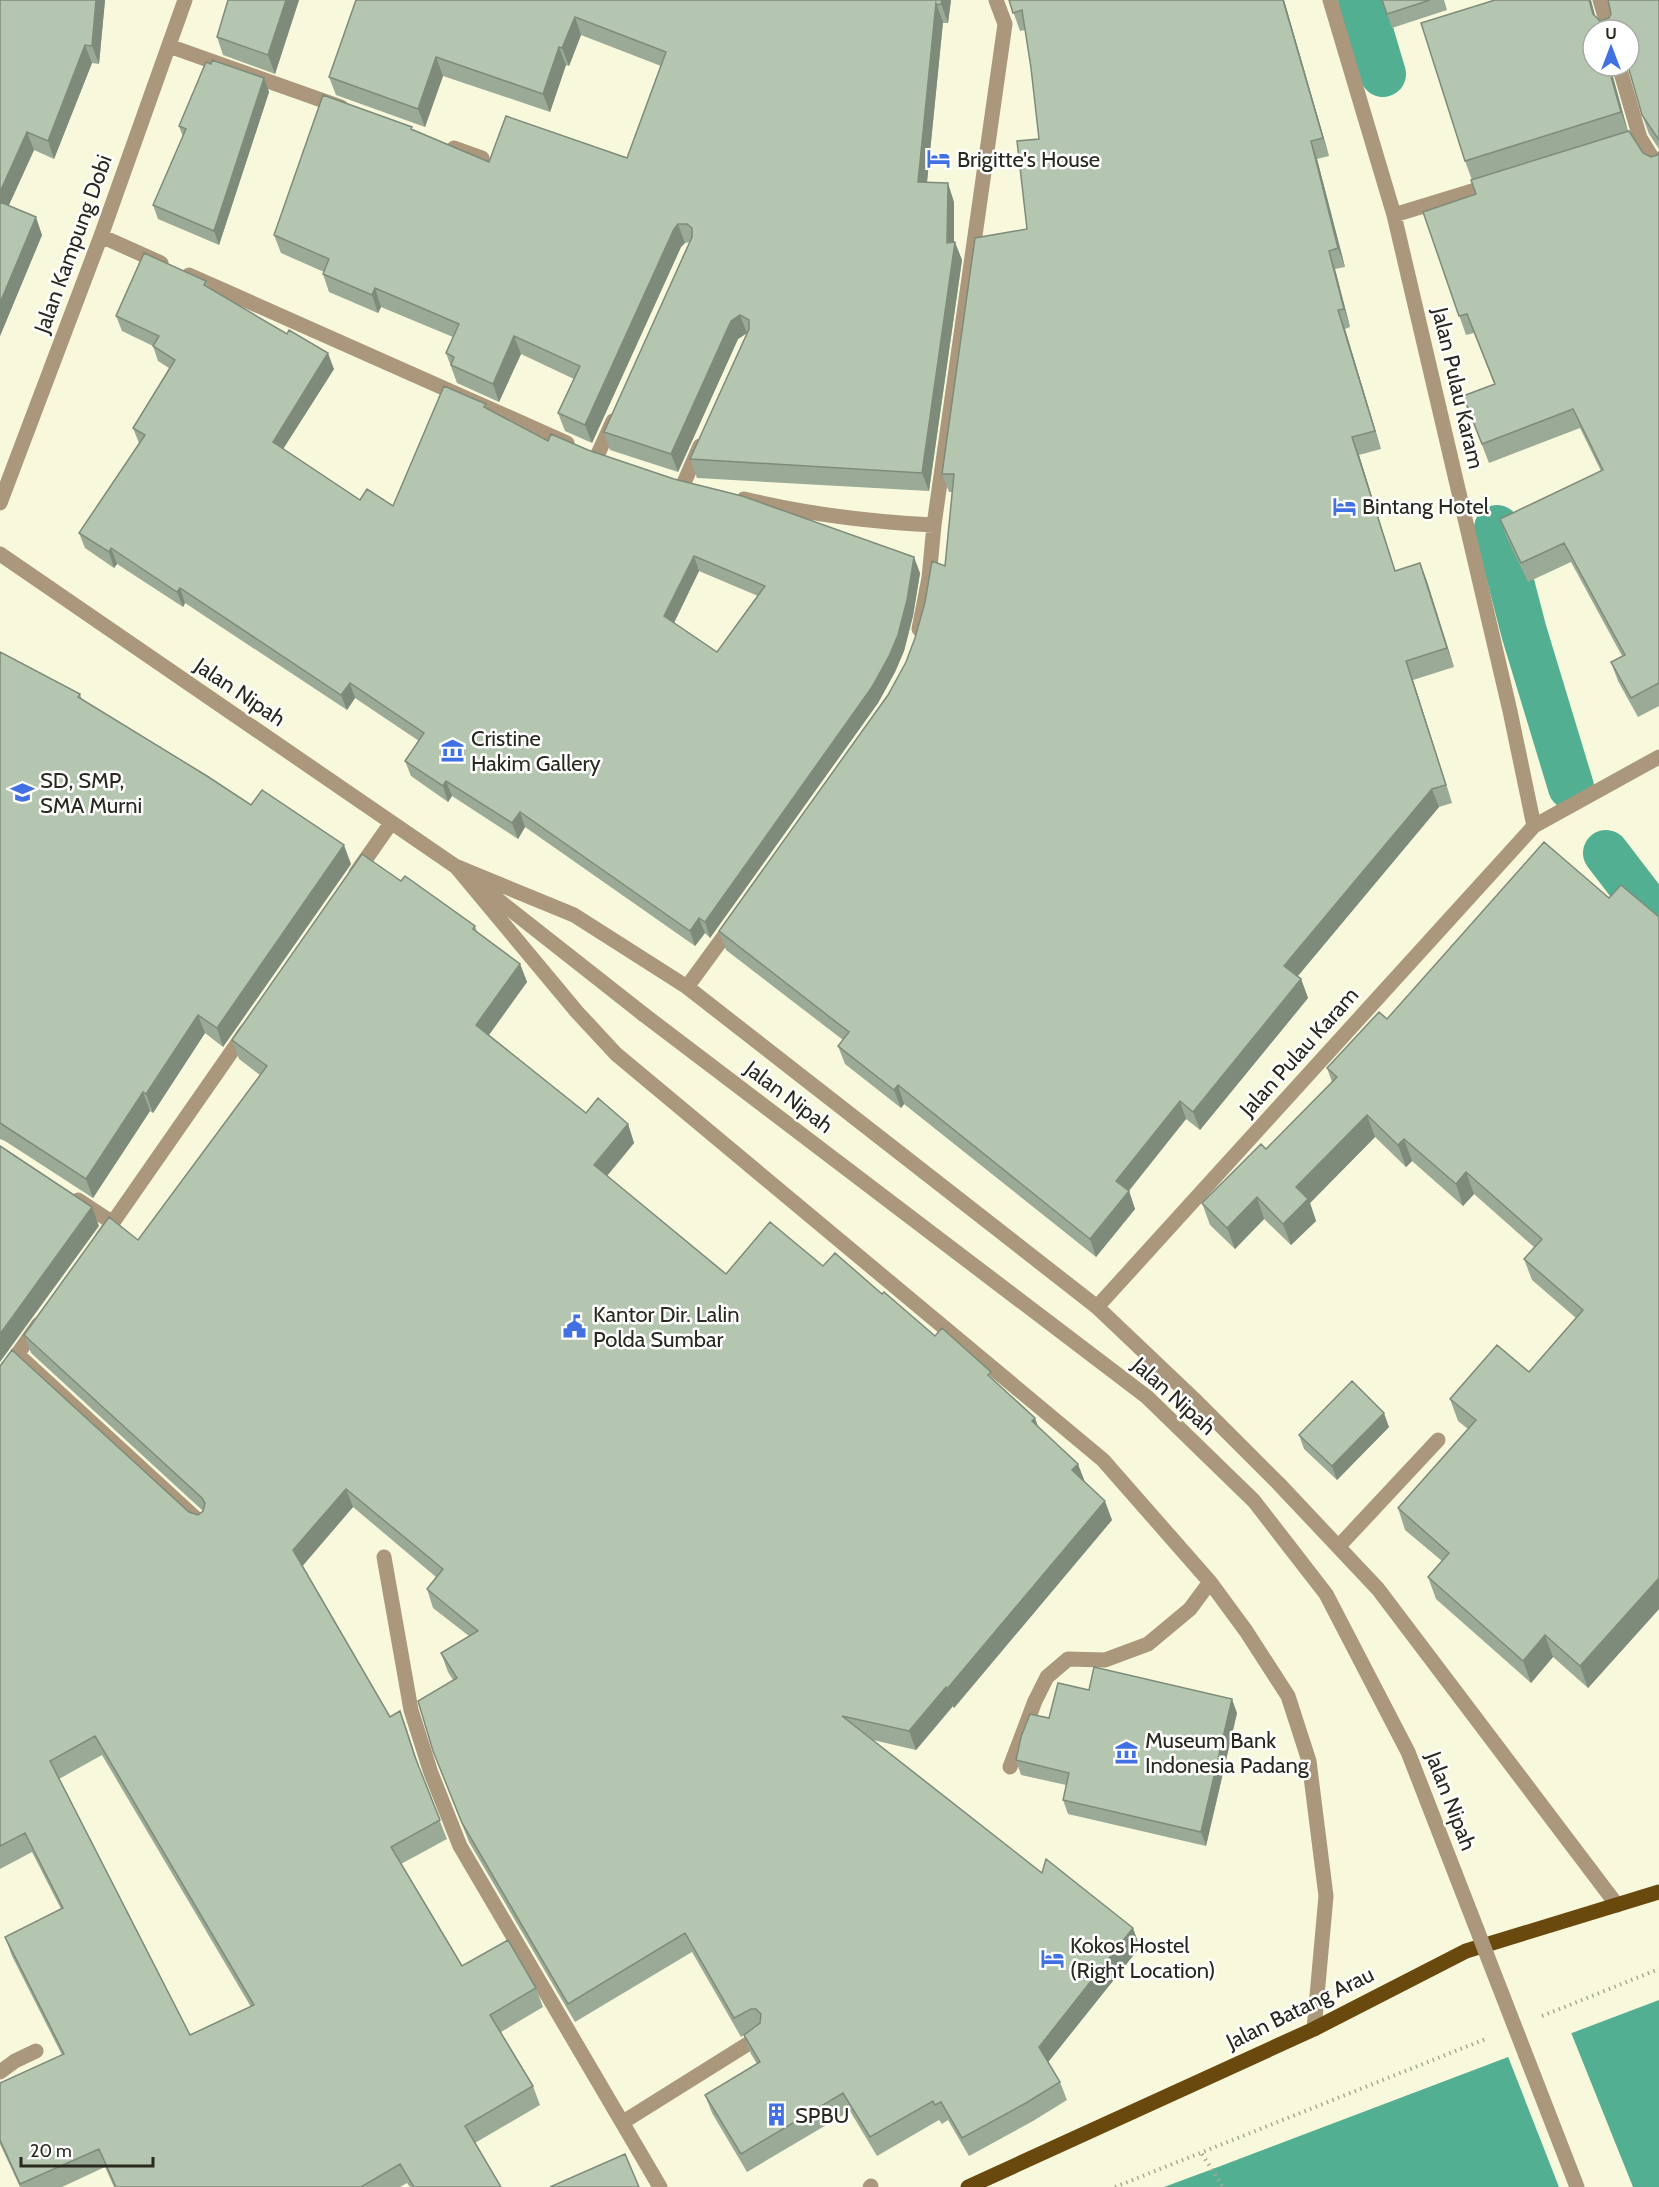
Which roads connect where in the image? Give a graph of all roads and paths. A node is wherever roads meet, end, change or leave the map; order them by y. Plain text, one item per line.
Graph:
1 (185, 0) edge
2 (996, 0) edge
3 (1330, 0) edge
4 (1600, 0) edge
5 (1605, 18) edge
6 (169, 46) junction
7 (1622, 78) edge
8 (359, 114) edge
9 (1640, 138) junction
10 (437, 142) edge
11 (1600, 150) edge
12 (482, 158) edge
13 (1659, 166) edge
14 (1505, 181) edge
15 (1394, 215) junction
16 (101, 236) junction
17 (622, 402) edge
18 (708, 430) edge
19 (683, 484) edge
20 (728, 495) edge
21 (0, 502) edge
22 (934, 525) junction
23 (0, 554) edge
24 (916, 640) edge
25 (1659, 757) edge
26 (391, 823) junction
27 (1534, 826) junction
28 (455, 866) junction
29 (350, 881) edge
30 (743, 910) edge
31 (687, 987) junction
32 (255, 1018) edge
33 (66, 1192) edge
34 (113, 1223) junction
35 (92, 1251) edge
36 (1097, 1307) junction
37 (45, 1317) edge
38 (17, 1354) junction
39 (0, 1379) edge
40 (1438, 1440) dead end
41 (202, 1524) edge
42 (1339, 1546) junction
43 (384, 1557) dead end
44 (1210, 1582) junction
45 (1010, 1767) dead end
46 (1659, 1892) edge
47 (1617, 1905) junction
48 (1659, 1969) edge
49 (1539, 2018) dead end
50 (1314, 2029) junction
51 (1496, 2035) dead end
52 (759, 2037) edge
53 (36, 2051) dead end
54 (0, 2072) edge
55 (623, 2122) junction
56 (1202, 2154) junction
57 (660, 2187) edge
58 (968, 2187) edge
59 (1115, 2187) edge
60 (1222, 2187) edge
61 (1577, 2187) edge

1 - 6 street, Jalan Kampung Dobi
2 - 22 street
3 - 15 street, Jalan Pulau Karam
4 - 5 street
6 - 8 street
6 - 16 street, Jalan Kampung Dobi
7 - 9 street
9 - 11 street
9 - 13 street
10 - 12 street
14 - 15 street
15 - 27 street, Jalan Pulau Karam
16 - 17 street
16 - 21 street, Jalan Kampung Dobi
18 - 19 street
20 - 22 street
22 - 24 street
23 - 26 street, Jalan Nipah
25 - 27 street, Jalan Pulau Karam
26 - 28 street, Jalan Nipah
26 - 29 street
27 - 36 street, Jalan Pulau Karam
28 - 31 street, Jalan Nipah
28 - 44 street, Jalan Nipah
28 - 61 street, Jalan Nipah, bridge
30 - 31 street
31 - 36 street, Jalan Nipah
32 - 34 street
33 - 34 street
34 - 35 street
36 - 42 street, Jalan Nipah
37 - 38 street
38 - 39 street
38 - 41 street
40 - 42 street
42 - 47 street, Jalan Nipah
43 - 55 street
44 - 45 street
44 - 50 street, Jalan Nipah
46 - 47 main road, Jalan Batang Arau
47 - 50 main road, Jalan Batang Arau
48 - 49 path
50 - 58 main road, Jalan Batang Arau
51 - 56 path
52 - 55 street
53 - 54 street
55 - 57 street
56 - 59 path
56 - 60 path

